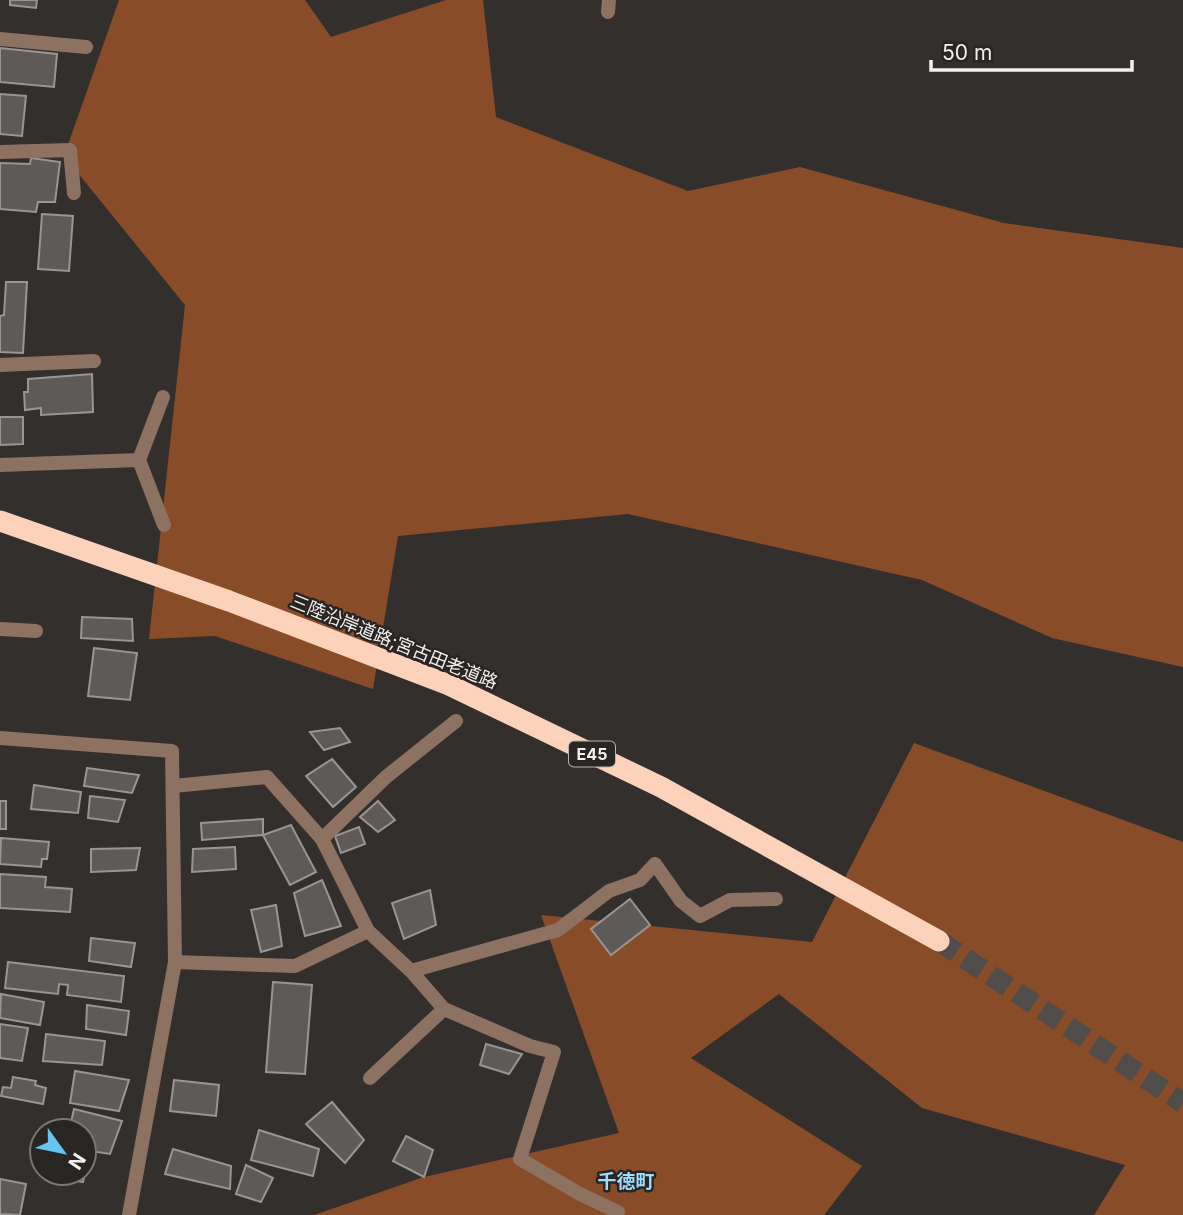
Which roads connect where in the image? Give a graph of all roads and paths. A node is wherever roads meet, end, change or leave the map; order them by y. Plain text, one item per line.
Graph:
1 (0, 38) edge
2 (86, 47) dead end
3 (0, 152) edge
4 (74, 193) dead end
5 (94, 361) dead end
6 (0, 365) edge
7 (163, 397) dead end
8 (139, 460) junction
9 (0, 465) edge
10 (0, 521) edge
11 (164, 525) dead end
12 (0, 629) edge
13 (36, 631) dead end
14 (456, 721) dead end
15 (0, 738) edge
16 (173, 786) junction
17 (323, 839) junction
18 (776, 899) dead end
19 (368, 931) junction
20 (939, 940) tunnel mouth
21 (175, 962) junction
22 (411, 971) junction
23 (444, 1009) junction
24 (370, 1078) dead end
25 (618, 1212) dead end
26 (129, 1215) edge

1 - 2 street
3 - 4 street
5 - 6 street
7 - 8 street
8 - 9 street
8 - 11 street
10 - 20 highway, 三陸沿岸道路;宮古田老道路 / E45
12 - 13 street
14 - 17 street
15 - 16 street
16 - 17 street
16 - 21 street
17 - 19 street
18 - 22 street
19 - 21 street
19 - 22 street
21 - 26 street
22 - 23 street
23 - 24 street
23 - 25 street

